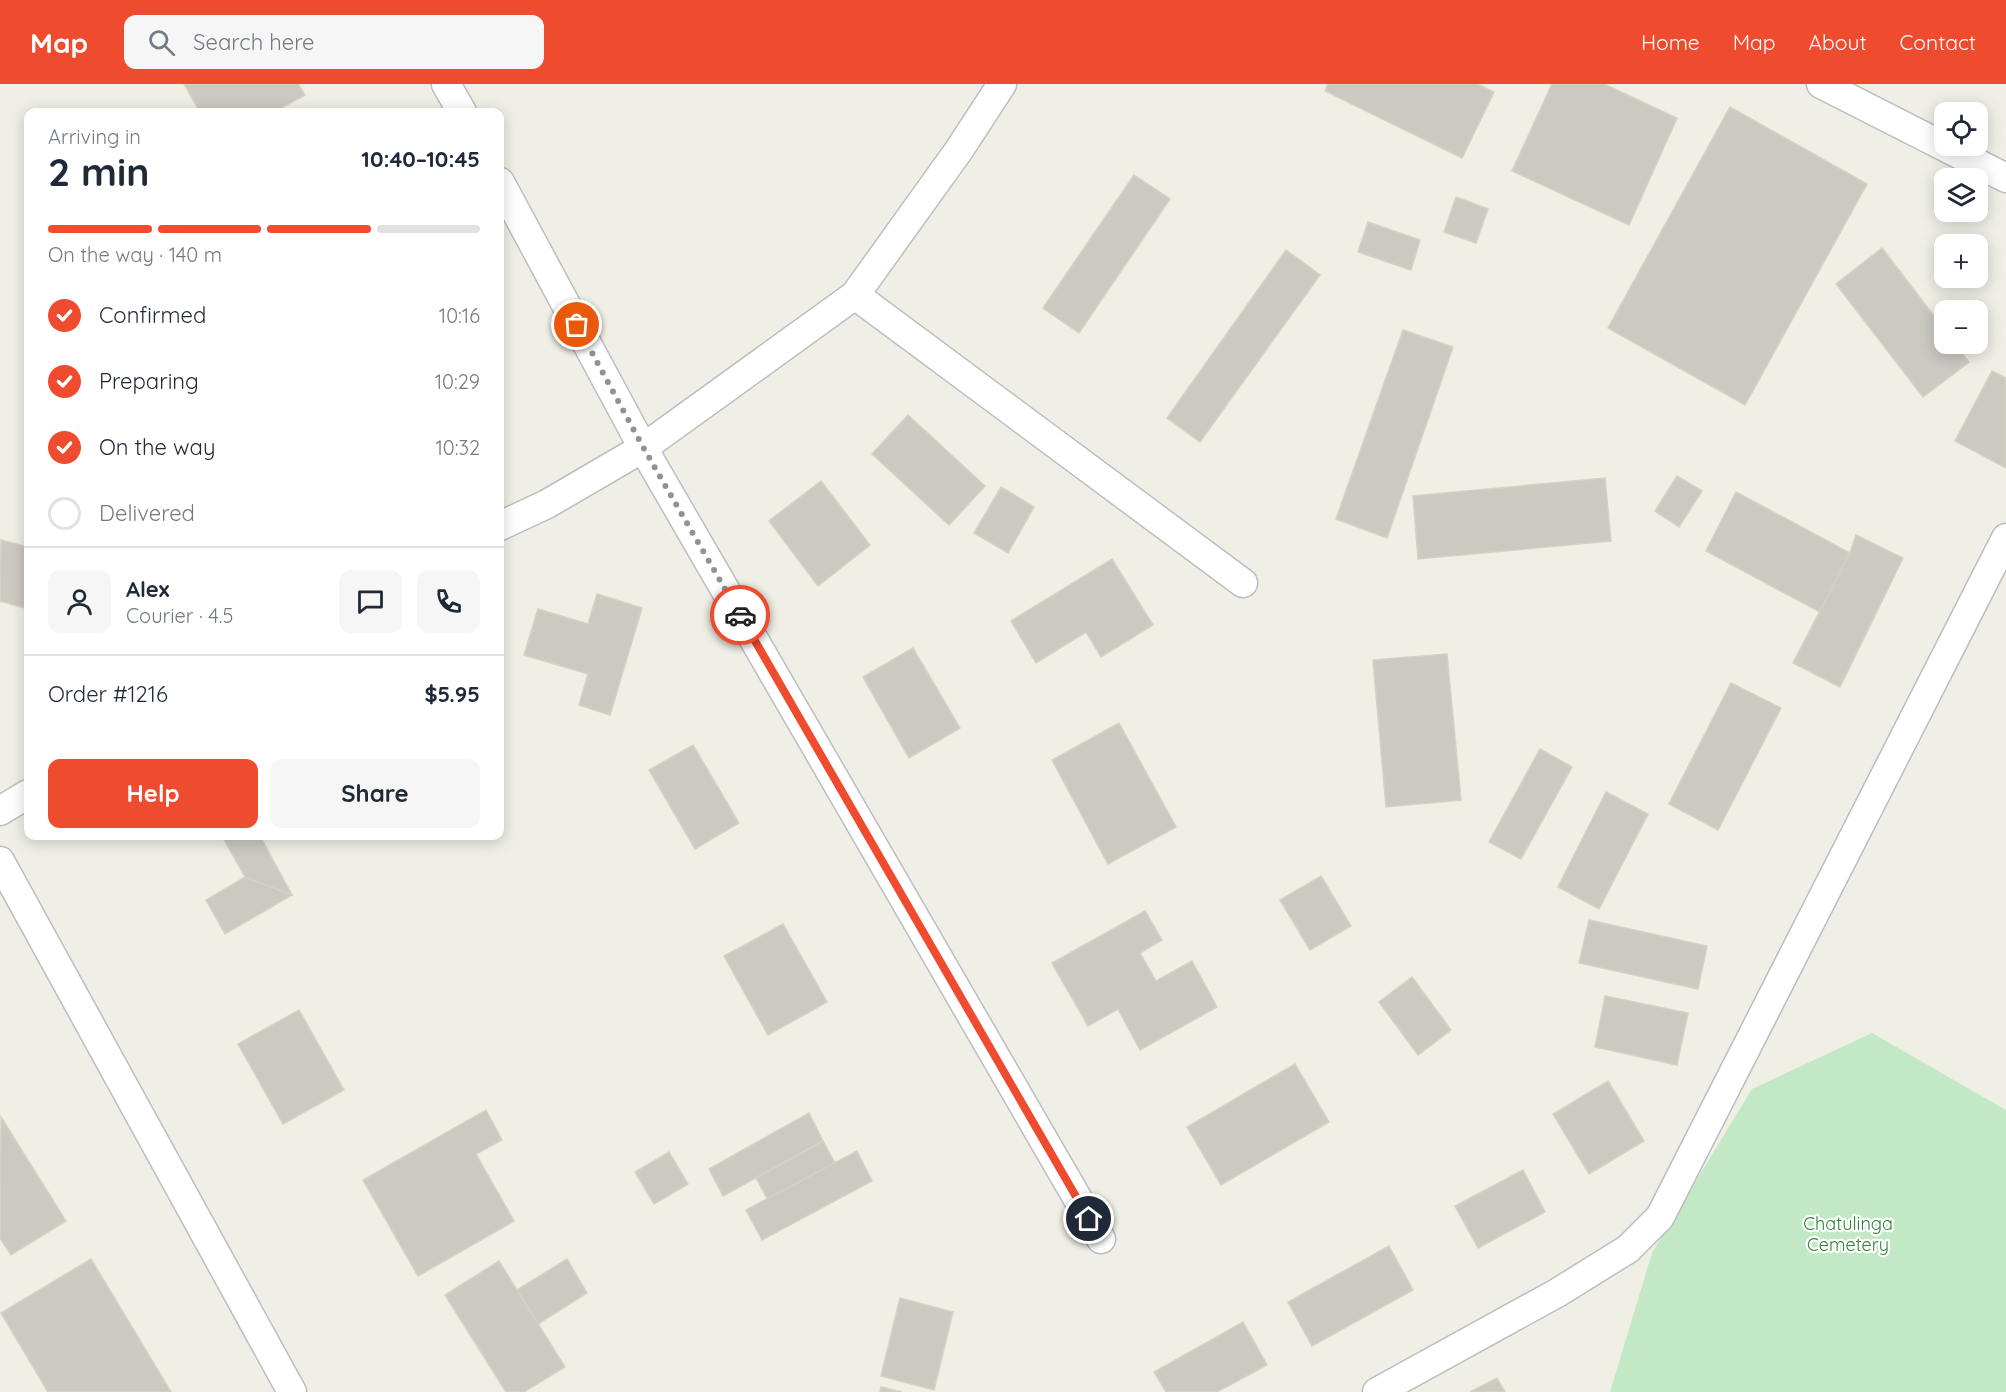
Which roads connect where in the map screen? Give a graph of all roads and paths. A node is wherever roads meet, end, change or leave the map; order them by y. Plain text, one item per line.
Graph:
1 (446, 84) edge
2 (1002, 84) edge
3 (1821, 84) edge
4 (460, 108) edge
5 (2006, 178) edge
6 (504, 189) edge
7 (855, 295) junction
8 (643, 447) junction
9 (504, 524) edge
10 (2006, 538) edge
11 (1243, 583) dead end
12 (24, 796) edge
13 (0, 811) edge
14 (0, 861) edge
15 (1101, 1239) dead end
16 (292, 1392) edge
17 (1377, 1392) edge

1 - 4 street
2 - 7 street
3 - 5 street
6 - 8 street
7 - 8 street
7 - 11 street
8 - 9 street
8 - 15 street
10 - 17 street
12 - 13 street
14 - 16 street

